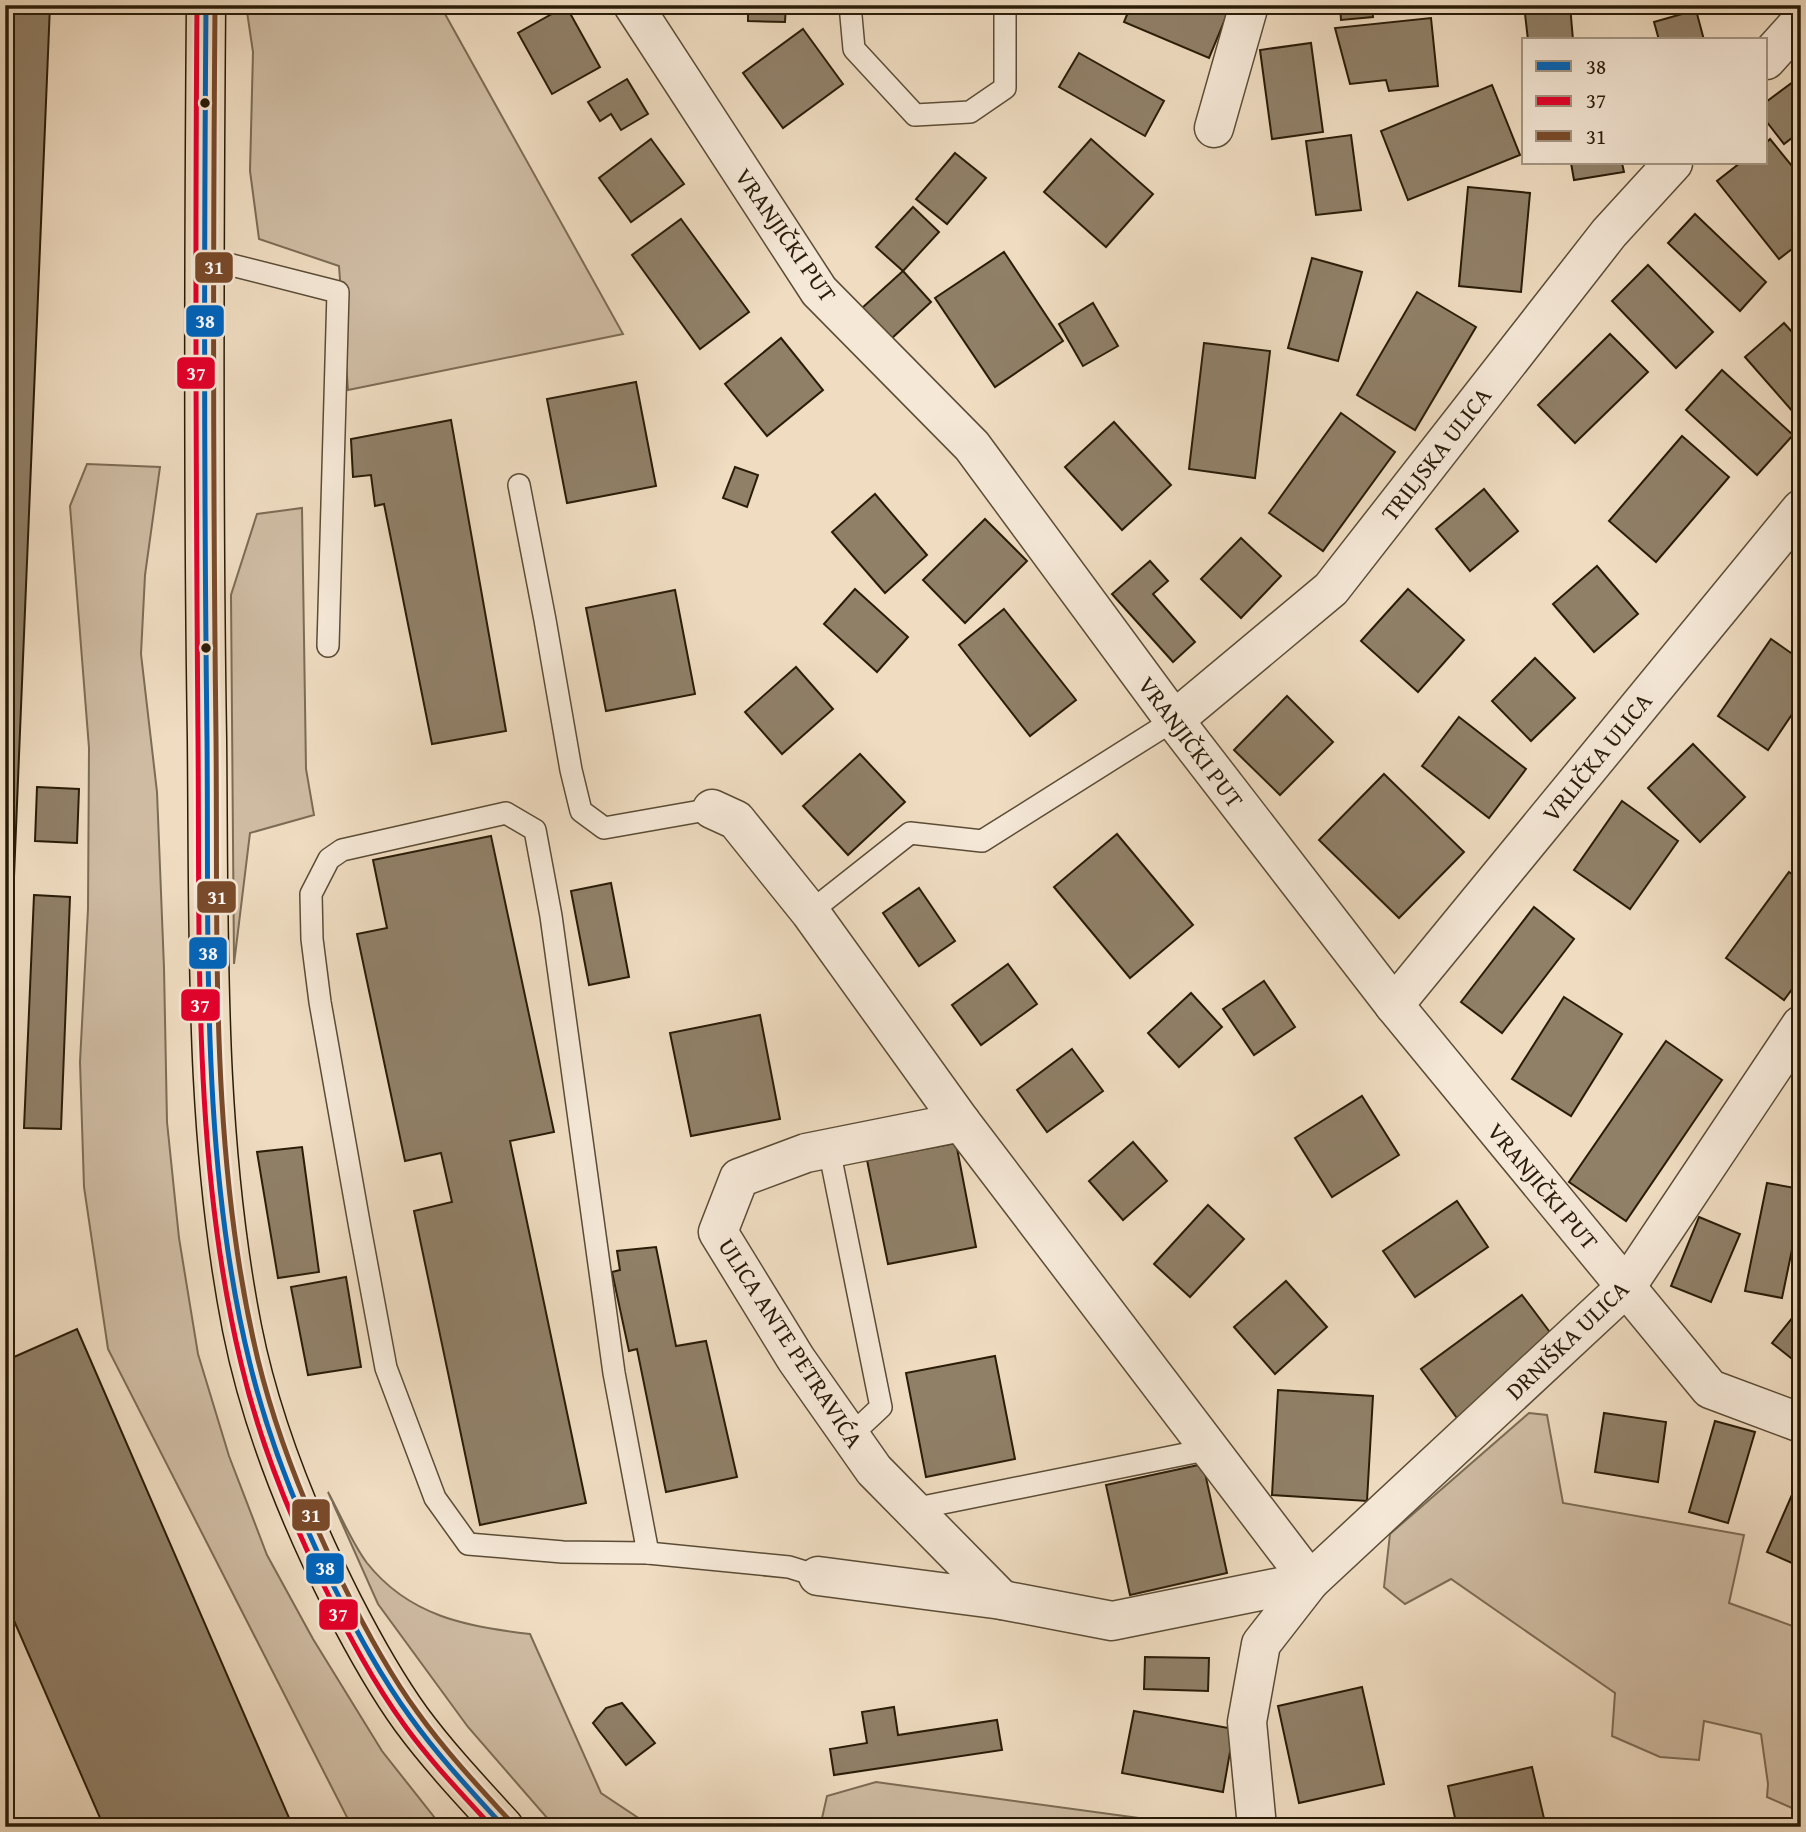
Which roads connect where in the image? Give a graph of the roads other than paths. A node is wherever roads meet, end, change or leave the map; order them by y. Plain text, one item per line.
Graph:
1 (206, 5) edge
2 (633, 5) edge
3 (850, 5) edge
4 (1005, 5) edge
5 (1249, 5) edge
6 (1801, 21) edge
7 (1768, 58) edge
8 (1214, 128) dead end
9 (1672, 164) edge
10 (204, 257) junction
11 (519, 485) dead end
12 (1801, 509) edge
13 (328, 646) dead end
14 (1174, 720) junction
15 (712, 808) joint
16 (810, 912) junction
17 (1394, 1004) junction
18 (1801, 1025) edge
19 (961, 1122) junction
20 (829, 1149) junction
21 (1626, 1287) junction
22 (1801, 1423) edge
23 (850, 1436) junction
24 (1210, 1449) junction
25 (913, 1510) junction
26 (648, 1553) junction
27 (818, 1576) joint
28 (1310, 1580) junction
29 (1002, 1600) junction
30 (504, 1827) edge
31 (1257, 1827) edge

1 - 10 main road
2 - 14 street, VRANJIČKI PUT
3 - 4 lane
5 - 8 street
6 - 7 street
9 - 14 street, TRILJSKA ULICA
10 - 13 lane
10 - 30 main road
11 - 15 lane
12 - 17 street, VRLIČKA ULICA
14 - 16 lane
14 - 17 street, VRANJIČKI PUT
15 - 16 street
16 - 19 street
17 - 21 street, VRANJIČKI PUT
18 - 21 street, DRNIŠKA ULICA
19 - 20 street, ULICA ANTE PETRAVIĆA
19 - 24 street
20 - 23 lane
20 - 23 street, ULICA ANTE PETRAVIĆA
21 - 22 street, VRANJIČKI PUT
21 - 28 street, DRNIŠKA ULICA
23 - 25 street, ULICA ANTE PETRAVIĆA
24 - 25 lane
24 - 28 street
25 - 29 street, ULICA ANTE PETRAVIĆA
26 - 26 lane
26 - 27 lane
27 - 29 street
28 - 29 street
28 - 31 street

